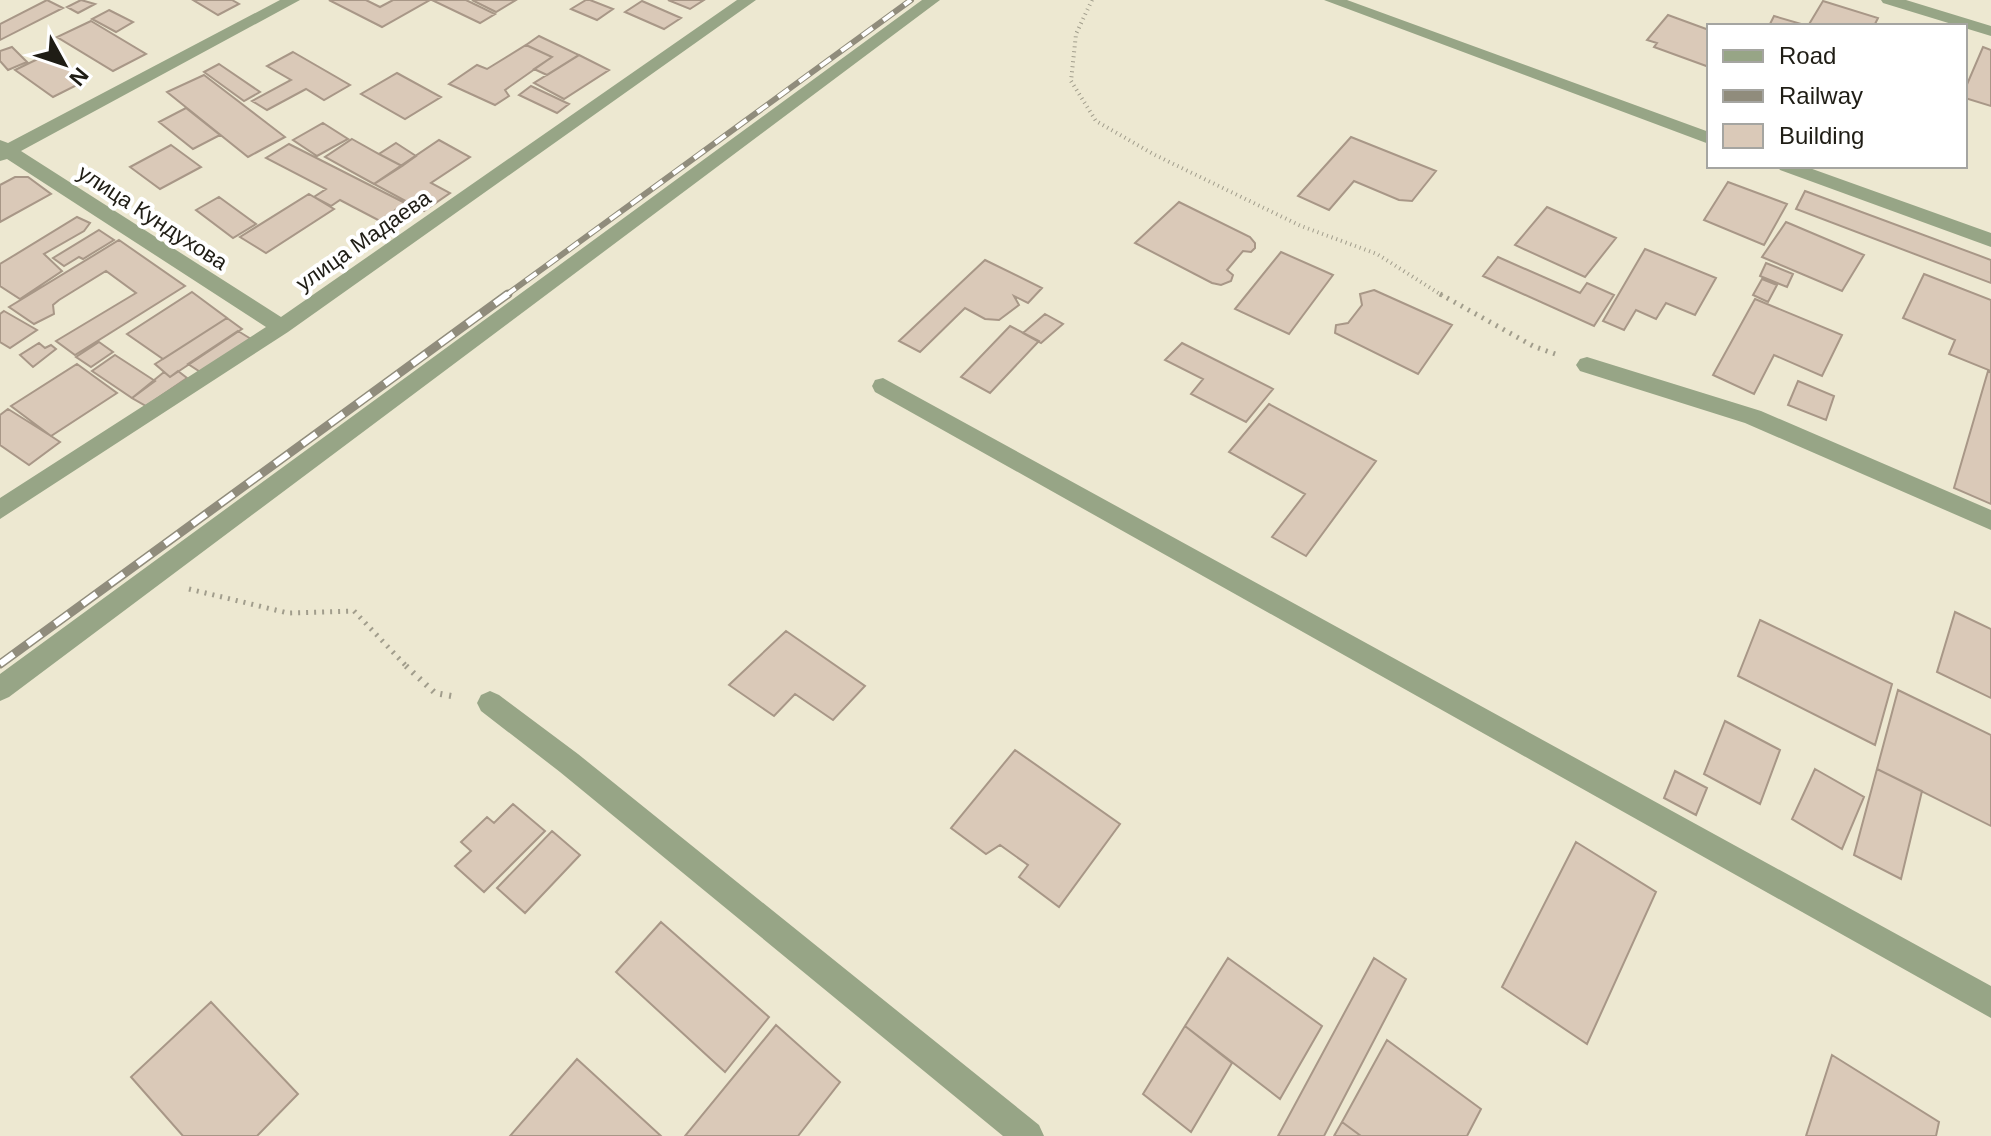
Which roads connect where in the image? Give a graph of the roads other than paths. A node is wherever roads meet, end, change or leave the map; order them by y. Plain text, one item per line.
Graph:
1 (292, 0) edge
2 (748, 0) edge
3 (932, 0) edge
4 (1332, 0) edge
5 (1889, 0) edge
6 (1991, 31) edge
7 (1707, 137) edge
8 (2, 151) edge
9 (1792, 168) edge
10 (1991, 240) edge
11 (281, 327) junction
12 (1587, 365) road end
13 (883, 386) dead end
14 (0, 510) edge
15 (1991, 520) edge
16 (0, 689) edge
17 (490, 703) road end
18 (1991, 1003) edge
19 (1028, 1136) edge

1 - 8 street
2 - 11 street, улица Мадаева
3 - 16 street
4 - 7 street
5 - 6 street
8 - 11 street, улица Кундухова
9 - 10 street
11 - 14 street, улица Мадаева
12 - 15 street
13 - 18 street
17 - 19 street

